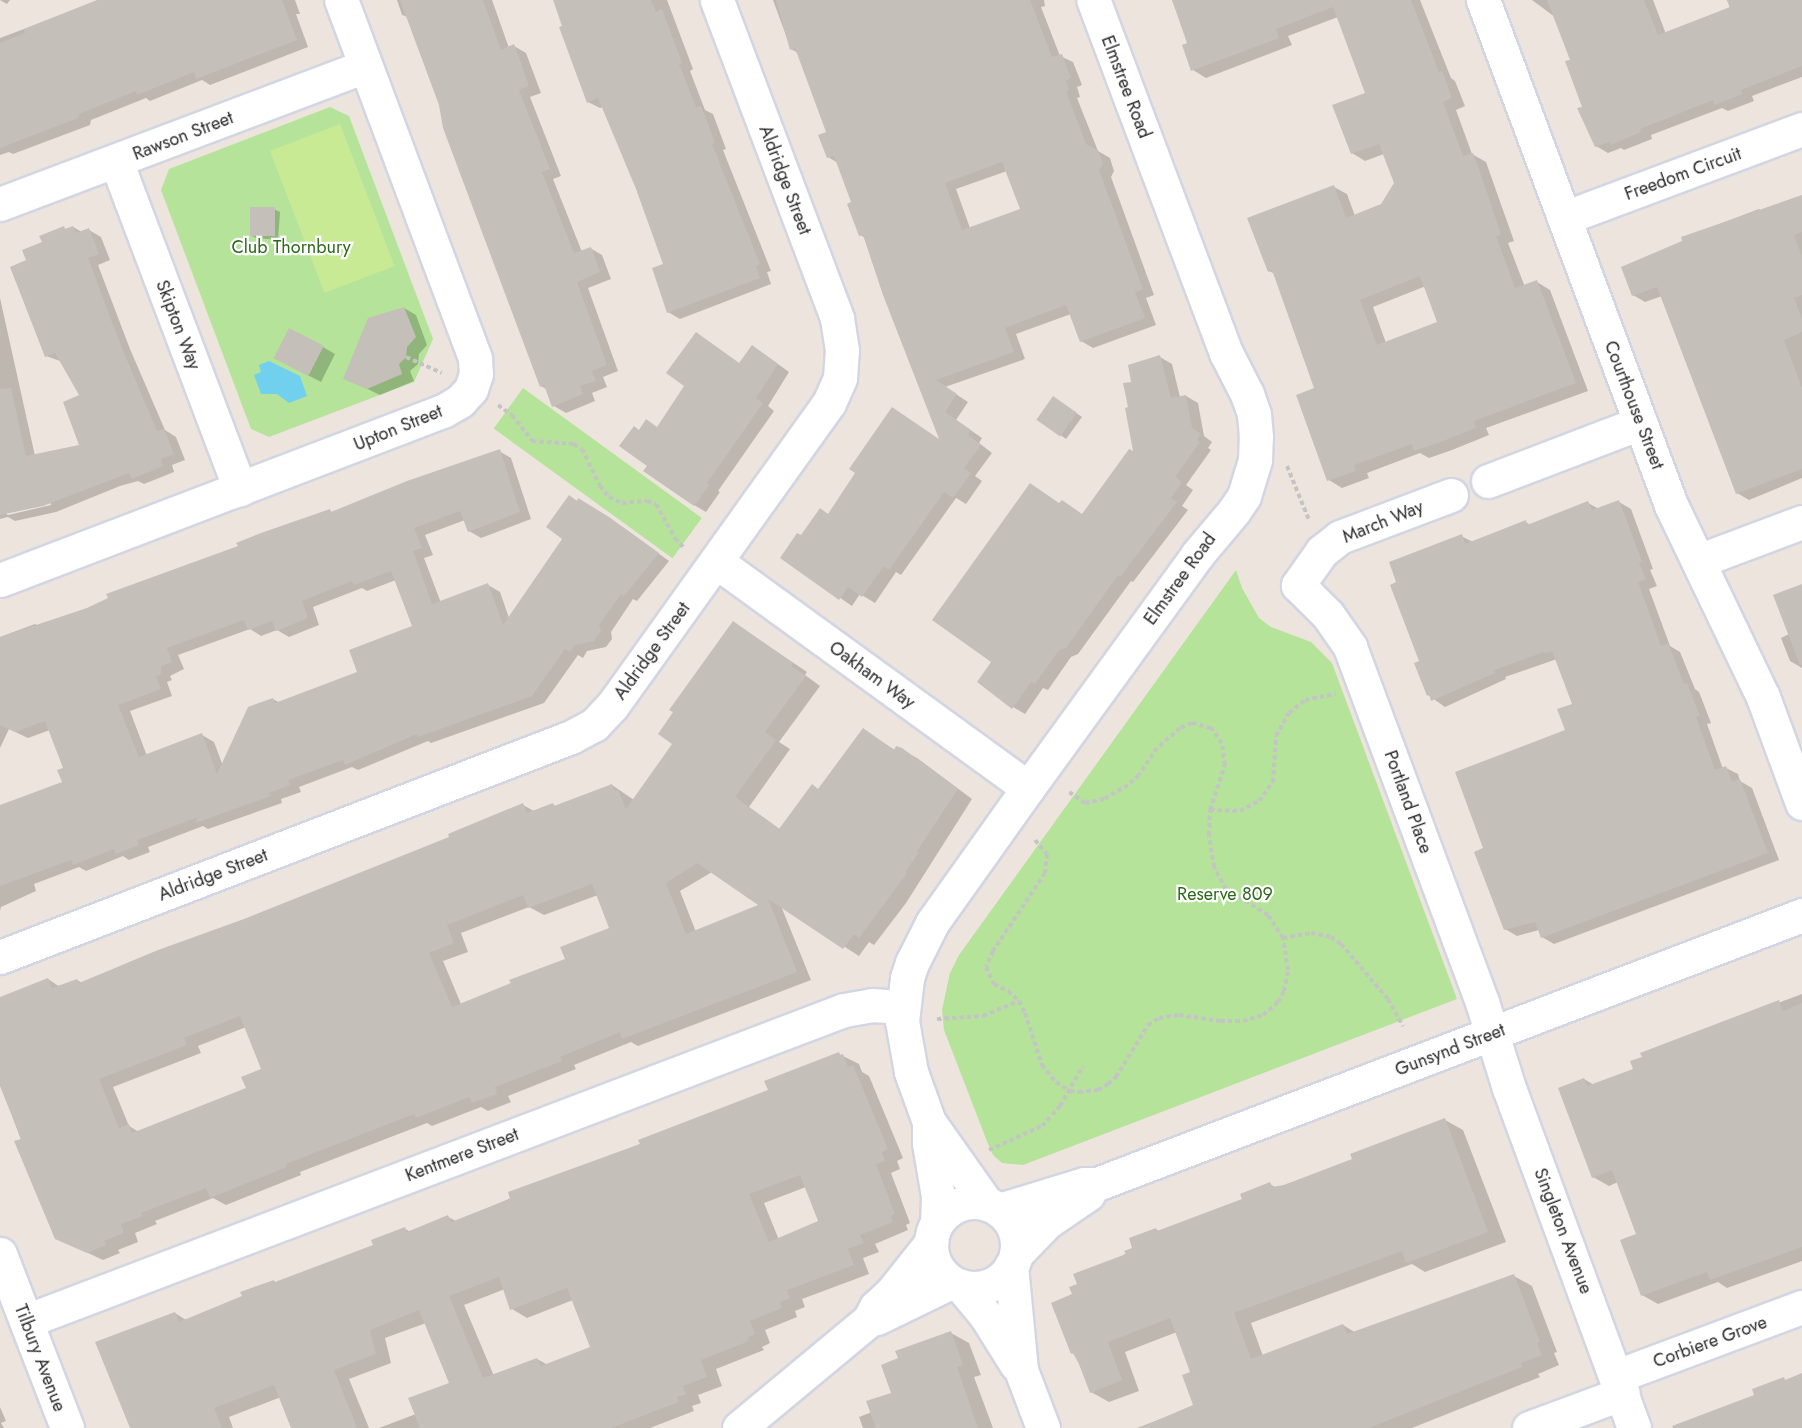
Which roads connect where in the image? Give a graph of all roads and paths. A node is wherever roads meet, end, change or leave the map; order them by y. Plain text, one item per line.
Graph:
1 (341, 0) edge
2 (717, 0) edge
3 (1093, 0) edge
4 (1483, 0) edge
5 (366, 66) junction
6 (1802, 129) edge
7 (116, 161) junction
8 (0, 204) edge
9 (1564, 218) junction
10 (406, 357) dead end
11 (443, 374) dead end
12 (495, 403) dead end
13 (1640, 423) junction
14 (1257, 437) junction
15 (1488, 481) dead end
16 (240, 489) junction
17 (1451, 495) dead end
18 (1802, 522) edge
19 (1322, 551) junction
20 (1698, 561) junction
21 (717, 562) junction
22 (0, 580) edge
23 (1298, 585) joint
24 (1366, 690) junction
25 (1028, 788) junction
26 (1069, 792) dead end
27 (1802, 802) edge
28 (1210, 810) junction
29 (1035, 840) dead end
30 (1802, 915) edge
31 (1283, 938) junction
32 (0, 957) edge
33 (1019, 1001) junction
34 (902, 1007) junction
35 (937, 1019) dead end
36 (1403, 1026) dead end
37 (1492, 1035) junction
38 (1083, 1066) dead end
39 (1070, 1091) junction
40 (929, 1122) junction
41 (983, 1153) dead end
42 (1097, 1184) junction
43 (993, 1207) junction
44 (934, 1233) junction
45 (0, 1254) edge
46 (1013, 1260) junction
47 (956, 1284) junction
48 (1802, 1307) edge
49 (869, 1320) junction
50 (26, 1321) junction
51 (1021, 1370) junction
52 (1620, 1384) junction
53 (67, 1428) edge
54 (739, 1428) edge
55 (1043, 1428) edge
56 (1529, 1428) edge
57 (1634, 1428) edge

1 - 5 street, Upton Street
2 - 21 street, Aldridge Street
3 - 14 street, Elmstree Road
4 - 9 street, Courthouse Street
5 - 7 street, Rawson Street
5 - 16 street, Upton Street
6 - 9 street, Freedom Circuit
7 - 8 street, Rawson Street
7 - 16 street, Skipton Way
9 - 13 street, Courthouse Street
10 - 11 path
12 - 21 path
13 - 15 street
13 - 20 street, Courthouse Street
14 - 19 path
14 - 25 street, Elmstree Road
16 - 22 street, Upton Street
17 - 19 street, March Way
18 - 20 street
19 - 23 street, March Way
20 - 27 street, Courthouse Street
21 - 25 street, Oakham Way
21 - 32 street, Aldridge Street
23 - 24 street, Portland Place
24 - 28 path
24 - 37 street, Portland Place
25 - 34 street, Elmstree Road
26 - 28 path
28 - 31 path
29 - 33 path
30 - 37 street, Gunsynd Street
31 - 36 path
31 - 39 path
33 - 35 path
33 - 39 path
34 - 40 street, Elmstree Road
34 - 50 street, Kentmere Street
37 - 42 street, Gunsynd Street
37 - 52 street, Singleton Avenue
38 - 39 path
39 - 41 path
40 - 43 street, Elmstree Road
40 - 44 street, Elmstree Road
42 - 43 street, Gunsynd Street
42 - 46 street, Gunsynd Street
43 - 44 street
43 - 46 street
44 - 47 street
44 - 49 street
45 - 50 street, Tilbury Avenue
46 - 47 street
46 - 51 street
47 - 49 street
47 - 51 street
48 - 52 street, Corbiere Grove
49 - 54 street
50 - 53 street, Tilbury Avenue
51 - 55 street
52 - 56 street, Corbiere Grove
52 - 57 street, Singleton Avenue

